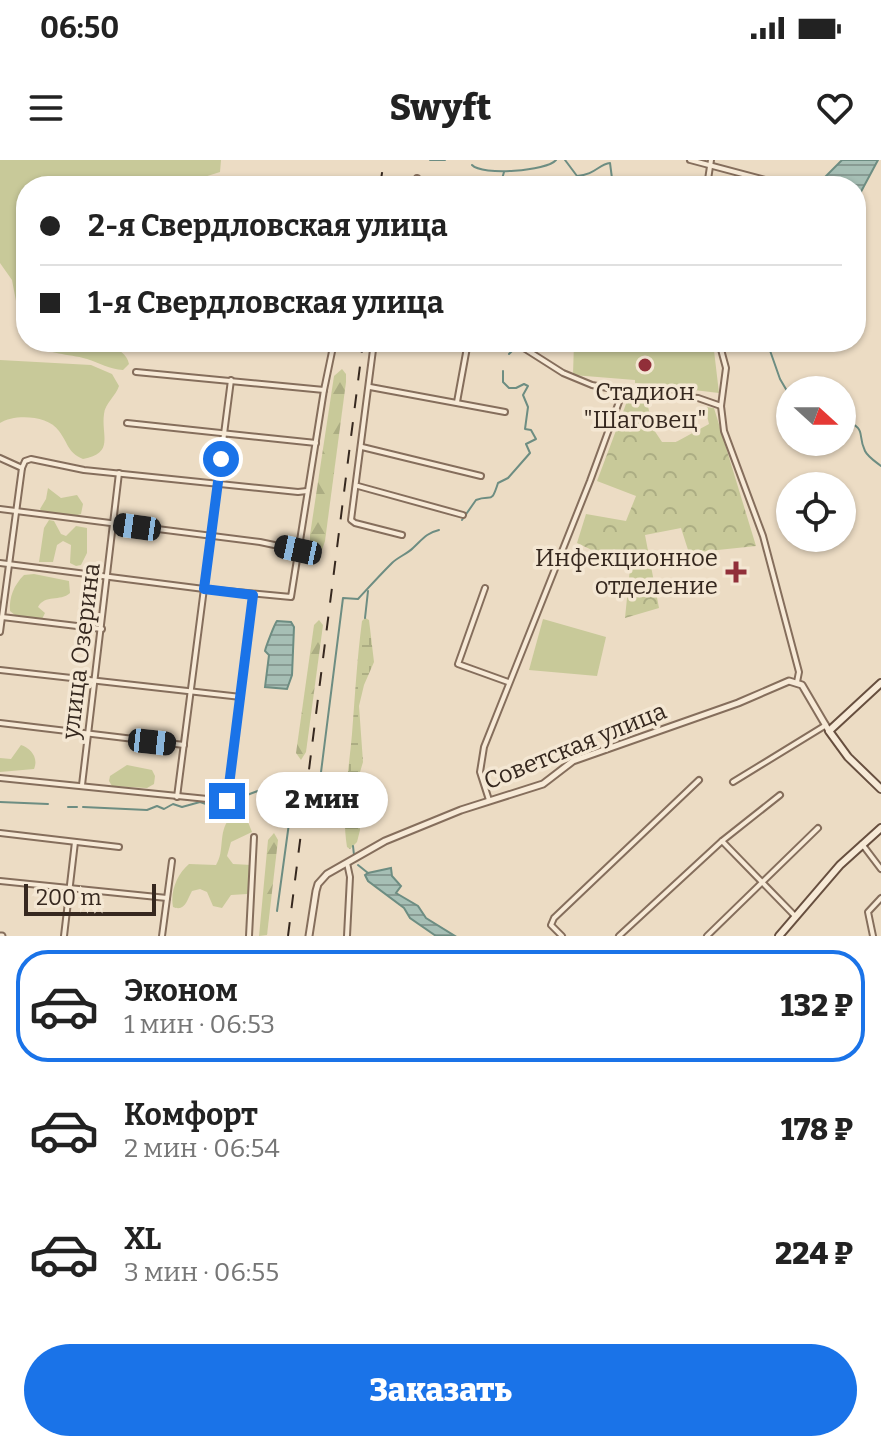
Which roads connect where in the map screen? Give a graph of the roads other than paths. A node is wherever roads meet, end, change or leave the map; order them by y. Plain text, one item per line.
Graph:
1 (690, 160) edge
2 (711, 160) edge
3 (710, 167) junction
4 (709, 176) edge
5 (749, 176) edge
6 (332, 352) edge
7 (373, 352) edge
8 (466, 352) edge
9 (531, 352) edge
10 (722, 352) edge
11 (136, 372) dead end
12 (231, 380) junction
13 (369, 387) junction
14 (324, 390) junction
15 (623, 391) junction
16 (457, 402) junction
17 (721, 406) junction
18 (505, 412) dead end
19 (127, 423) dead end
20 (224, 434) junction
21 (316, 443) junction
22 (362, 447) junction
23 (0, 458) edge
24 (22, 468) junction
25 (119, 473) junction
26 (481, 476) dead end
27 (217, 485) junction
28 (357, 486) junction
29 (307, 491) junction
30 (0, 509) edge
31 (15, 511) junction
32 (463, 515) dead end
33 (112, 524) junction
34 (402, 535) dead end
35 (210, 537) junction
36 (298, 550) junction
37 (0, 563) edge
38 (9, 564) junction
39 (109, 576) junction
40 (485, 588) dead end
41 (204, 589) junction
42 (253, 595) junction
43 (1, 617) edge
44 (102, 629) junction
45 (0, 632) edge
46 (0, 670) edge
47 (96, 679) junction
48 (508, 682) junction
49 (797, 682) junction
50 (881, 683) edge
51 (191, 692) junction
52 (241, 697) junction
53 (0, 723) edge
54 (828, 728) junction
55 (90, 735) junction
56 (184, 745) junction
57 (0, 778) edge
58 (699, 780) dead end
59 (733, 782) dead end
60 (82, 785) junction
61 (881, 789) edge
62 (780, 795) dead end
63 (177, 797) junction
64 (489, 800) junction
65 (818, 828) dead end
66 (881, 828) edge
67 (0, 833) edge
68 (254, 837) dead end
69 (722, 841) junction
70 (75, 842) junction
71 (862, 844) junction
72 (119, 847) dead end
73 (172, 861) dead end
74 (347, 863) junction
75 (881, 869) edge
76 (0, 881) edge
77 (763, 883) junction
78 (69, 889) junction
79 (167, 898) junction
80 (881, 898) edge
81 (795, 916) junction
82 (64, 936) edge
83 (162, 936) edge
84 (249, 936) edge
85 (309, 936) edge
86 (347, 936) edge
87 (562, 936) edge
88 (619, 936) edge
89 (707, 936) edge
90 (779, 936) edge
91 (873, 936) edge

1 - 3 street
2 - 3 street
3 - 4 street
3 - 5 street
6 - 14 street
7 - 13 street
8 - 16 street
9 - 15 street
10 - 17 street
11 - 12 street
12 - 14 street
12 - 20 street
13 - 16 street
13 - 22 street
14 - 21 street
15 - 17 street
15 - 48 street
16 - 18 street
17 - 49 street
19 - 20 street
20 - 21 street
20 - 27 street
21 - 29 street
22 - 26 street
22 - 28 street
23 - 24 street
24 - 25 street
24 - 31 street
25 - 27 street
25 - 33 street, улица Озерина
27 - 29 street
27 - 35 street
28 - 32 street
28 - 34 street
29 - 36 street
30 - 31 street
31 - 33 street
31 - 38 street
33 - 35 street
33 - 39 street, улица Озерина
35 - 36 street
35 - 41 street
36 - 42 street
37 - 38 street
38 - 39 street
38 - 43 street
39 - 41 street
39 - 44 street, улица Озерина
40 - 48 street
41 - 42 street
41 - 51 street
42 - 52 street
43 - 44 street
43 - 45 street
44 - 47 street, улица Озерина
46 - 47 street
47 - 51 street
47 - 55 street, улица Озерина
48 - 64 street
49 - 54 street
49 - 64 street, Советская улица
50 - 54 main road
51 - 52 street
51 - 56 street
52 - 63 street
53 - 55 street
54 - 59 street
54 - 61 main road
55 - 56 street
55 - 60 street, улица Озерина
56 - 63 street
57 - 60 street
58 - 87 street
60 - 63 street
62 - 69 street
64 - 74 street, Советская улица
65 - 77 street
66 - 71 main road
67 - 70 street
68 - 84 street
69 - 77 street
69 - 88 street
70 - 72 street
70 - 78 street
71 - 75 street
71 - 81 main road
73 - 79 street
74 - 85 street, Советская улица
74 - 86 street
76 - 78 street
77 - 81 street
77 - 89 street
78 - 79 street
78 - 82 street
79 - 83 street
80 - 91 street
81 - 90 main road

